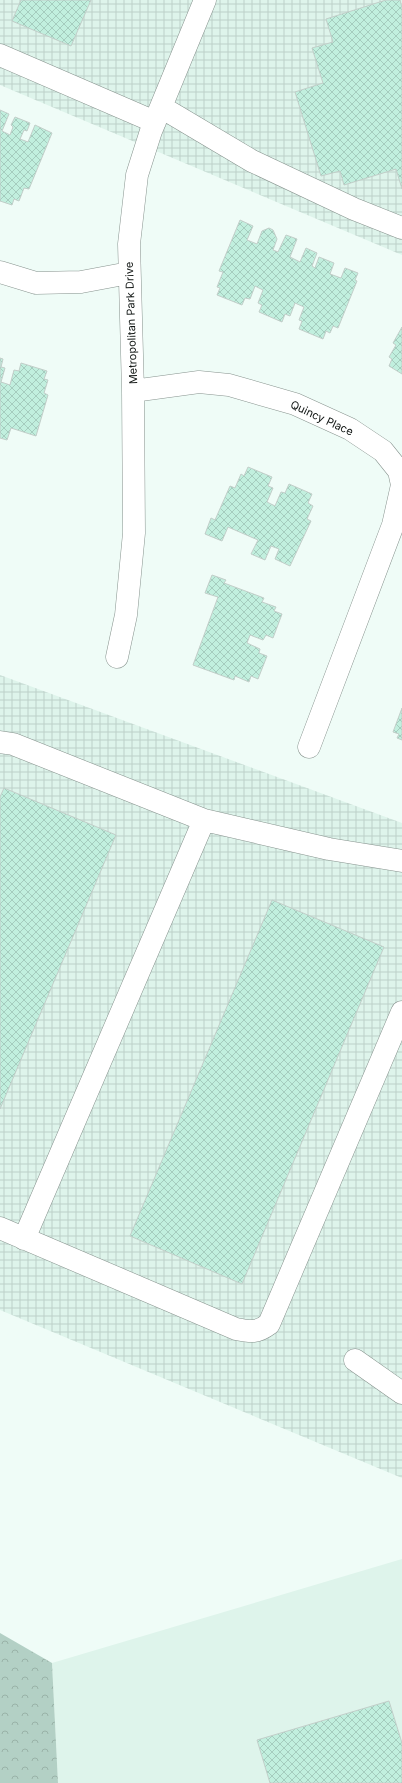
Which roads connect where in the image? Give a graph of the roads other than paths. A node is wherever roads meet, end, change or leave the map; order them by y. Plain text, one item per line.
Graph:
1 (205, 0) edge
2 (0, 56) edge
3 (158, 115) junction
4 (402, 228) edge
5 (0, 272) edge
6 (128, 273) junction
7 (133, 391) junction
8 (117, 657) dead end
9 (0, 742) edge
10 (309, 747) dead end
11 (204, 820) junction
12 (402, 861) edge
13 (402, 1012) edge
14 (0, 1228) edge
15 (24, 1239) junction
16 (355, 1360) dead end
17 (402, 1393) edge

1 - 3 street, Metropolitan Park Drive
2 - 3 street
3 - 4 street
3 - 6 street, Metropolitan Park Drive
5 - 6 street
6 - 7 street, Metropolitan Park Drive
7 - 8 street, Metropolitan Park Drive
7 - 10 street, Quincy Place
9 - 11 street
11 - 12 street
11 - 15 street
13 - 15 street
14 - 15 street
16 - 17 street

